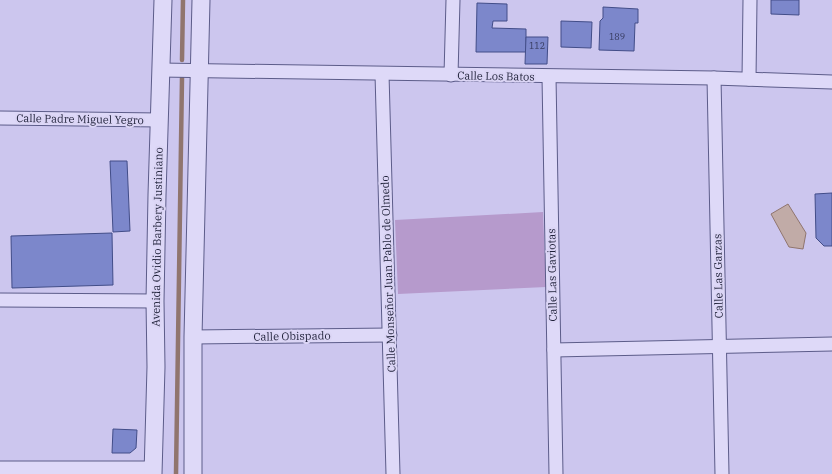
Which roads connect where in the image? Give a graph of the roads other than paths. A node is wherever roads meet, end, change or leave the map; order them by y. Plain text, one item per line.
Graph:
1 (162, 0) edge
2 (201, 0) edge
3 (453, 0) edge
4 (750, 0) edge
5 (160, 70) junction
6 (199, 71) junction
7 (382, 74) junction
8 (451, 75) junction
9 (549, 77) junction
10 (714, 78) junction
11 (749, 79) junction
12 (832, 82) edge
13 (0, 118) edge
14 (159, 120) junction
15 (0, 300) edge
16 (155, 301) junction
17 (390, 335) junction
18 (193, 337) junction
19 (832, 344) edge
20 (720, 346) junction
21 (554, 350) junction
22 (0, 468) edge
23 (153, 471) edge
24 (193, 474) edge
25 (393, 474) edge
26 (556, 474) edge
27 (722, 474) edge

1 - 5 street, Avenida Ovidio Barbery Justiniano
2 - 6 street
3 - 8 street
4 - 11 street
5 - 6 street, Calle Los Batos
5 - 14 street, Avenida Ovidio Barbery Justiniano
6 - 7 street, Calle Los Batos
6 - 18 street
7 - 8 street, Calle Los Batos
7 - 17 street, Calle Monseñor Juan Pablo de Olmedo
8 - 9 street, Calle Los Batos
9 - 10 street, Calle Los Batos
9 - 21 street, Calle Las Gaviotas
10 - 11 street, Calle Los Batos
10 - 20 street, Calle Las Garzas
11 - 12 street, Calle Los Batos
13 - 14 street, Calle Padre Miguel Yegro
14 - 16 street, Avenida Ovidio Barbery Justiniano
15 - 16 street
16 - 23 street, Avenida Ovidio Barbery Justiniano
17 - 18 street, Calle Obispado
17 - 25 street, Calle Monseñor Juan Pablo de Olmedo
18 - 24 street
19 - 20 street
20 - 21 street
20 - 27 street, Calle Las Garzas
21 - 26 street, Calle Las Gaviotas
22 - 23 street

